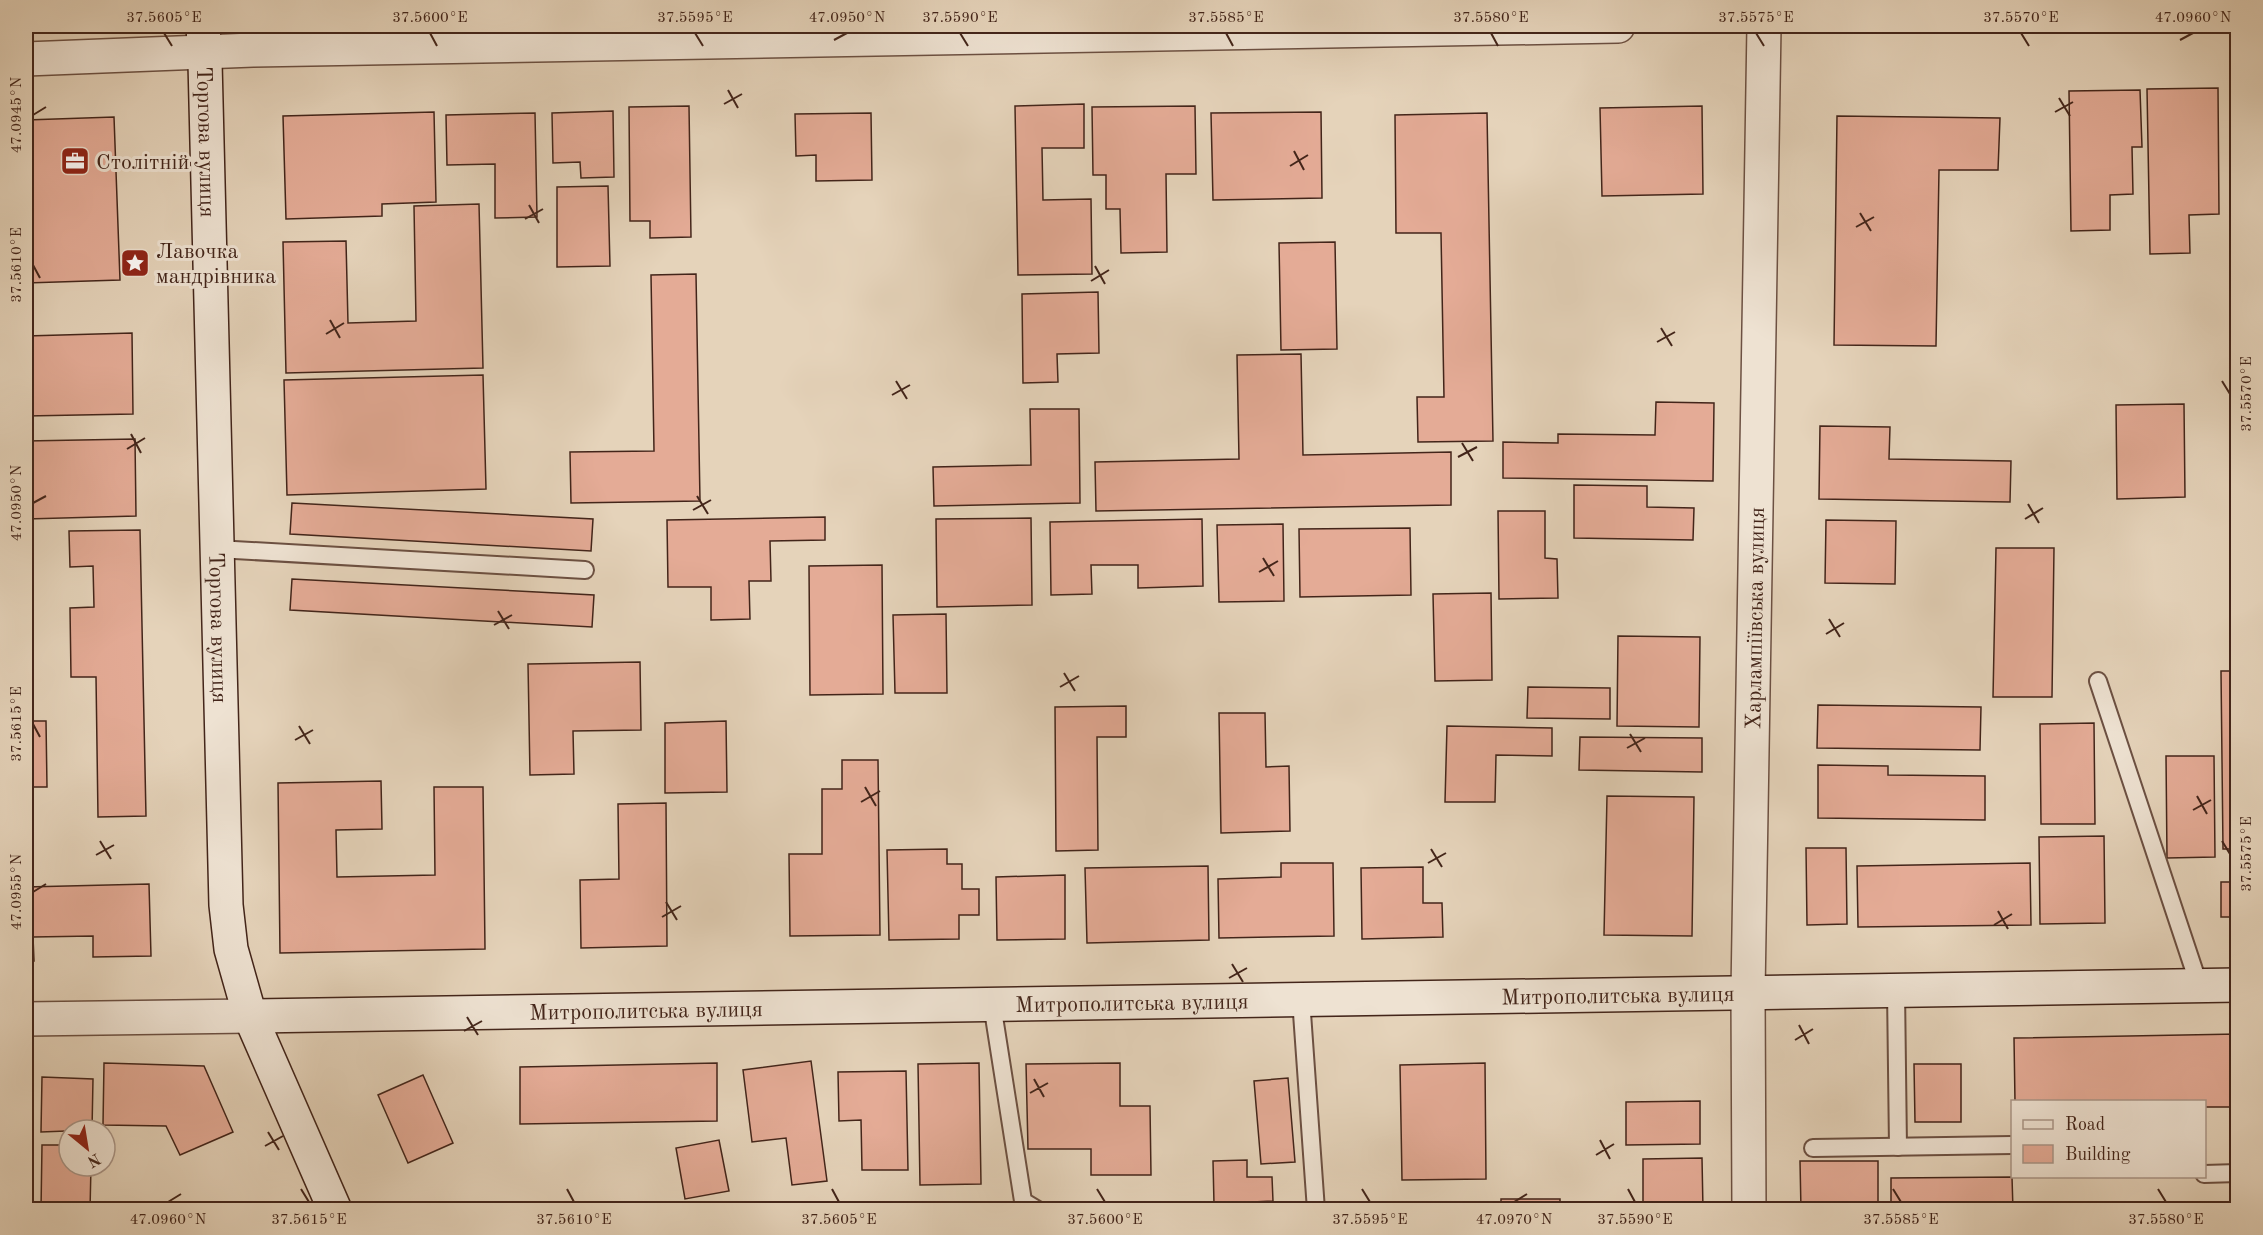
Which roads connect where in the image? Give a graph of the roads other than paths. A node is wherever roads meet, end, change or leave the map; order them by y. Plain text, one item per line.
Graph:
1 (1618, 26) edge
2 (1764, 26) edge
3 (1061, 31) edge
4 (631, 34) edge
5 (204, 39) edge
6 (26, 58) edge
7 (217, 549) junction
8 (585, 570) dead end
9 (2098, 681) dead end
10 (2199, 985) junction
11 (2238, 985) edge
12 (1896, 990) junction
13 (1749, 992) junction
14 (1301, 999) junction
15 (992, 1004) junction
16 (250, 1016) junction
17 (26, 1019) edge
18 (2011, 1145) edge
19 (1899, 1147) junction
20 (1813, 1148) dead end
21 (2238, 1173) edge
22 (2206, 1174) edge
23 (335, 1209) edge
24 (1038, 1209) edge
25 (1316, 1209) edge
26 (1749, 1209) edge

1 - 3 street
2 - 13 street, Харлампіївська вулиця
3 - 4 street
4 - 5 street
5 - 6 street
5 - 7 street, Торгова вулиця
7 - 8 lane
7 - 16 street, Торгова вулиця
9 - 10 lane
10 - 11 street, Митрополитська вулиця
10 - 12 street, Митрополитська вулиця
12 - 13 street, Митрополитська вулиця
12 - 19 lane
13 - 14 street, Митрополитська вулиця
13 - 26 street, Харлампіївська вулиця
14 - 15 street, Митрополитська вулиця
14 - 25 lane
15 - 16 street, Митрополитська вулиця
15 - 24 lane
16 - 17 street, Митрополитська вулиця
16 - 23 street, Торгова вулиця
18 - 19 lane
19 - 20 lane
21 - 22 lane

